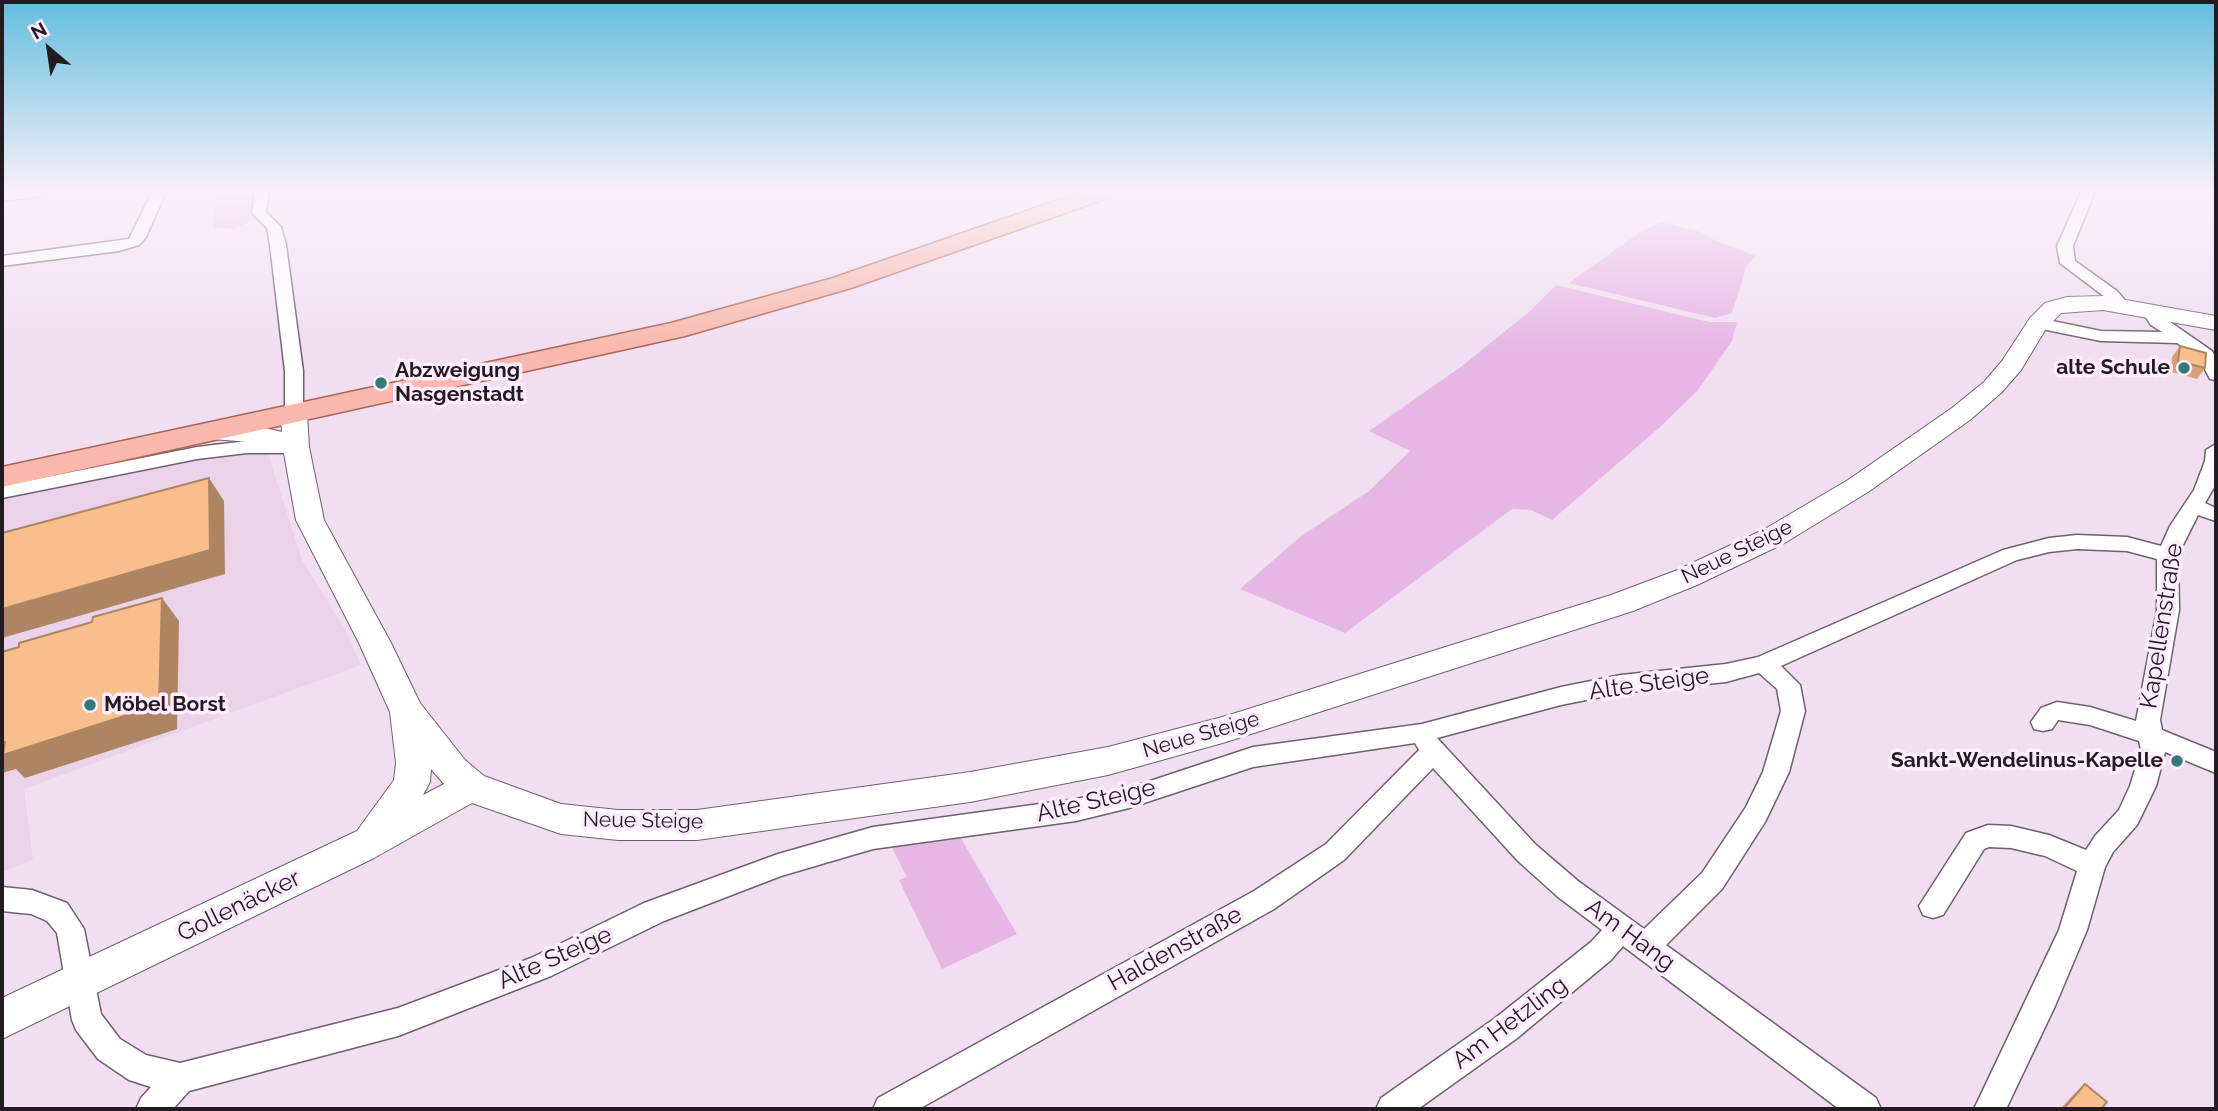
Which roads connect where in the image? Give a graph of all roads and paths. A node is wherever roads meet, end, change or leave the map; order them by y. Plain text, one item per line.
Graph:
1 (127, 244) edge
2 (278, 244) edge
3 (954, 244) edge
4 (2066, 244) edge
5 (2, 261) edge
6 (2120, 306) junction
7 (2149, 310) junction
8 (2038, 323) junction
9 (2216, 323) edge
10 (2182, 338) junction
11 (2211, 354) edge
12 (2216, 375) edge
13 (295, 435) junction
14 (2216, 450) edge
15 (2, 477) edge
16 (2, 492) edge
17 (2194, 506) junction
18 (2216, 515) edge
19 (2168, 555) junction
20 (1763, 664) junction
21 (406, 709) junction
22 (2043, 722) dead end
23 (2150, 735) junction
24 (1427, 743) junction
25 (2216, 763) edge
26 (471, 786) junction
27 (361, 847) junction
28 (2092, 865) junction
29 (2, 898) edge
30 (1933, 906) dead end
31 (1621, 928) junction
32 (1645, 946) junction
33 (80, 983) junction
34 (2, 1019) edge
35 (180, 1078) junction
36 (152, 1109) edge
37 (889, 1109) edge
38 (1392, 1109) edge
39 (1865, 1109) edge
40 (1990, 1109) edge

1 - 5 street
2 - 13 street
3 - 13 main road
4 - 6 street
6 - 7 main road, Neue Steige
6 - 8 main road, Neue Steige
7 - 9 main road, Neue Steige
7 - 10 street
8 - 10 street
8 - 26 main road, Neue Steige
10 - 11 street
11 - 12 street
13 - 15 main road
13 - 16 street
13 - 21 main road, Neue Steige
14 - 17 street, Kapellenstraße
17 - 18 street
17 - 19 street, Kapellenstraße
19 - 20 street, Alte Steige
19 - 23 street, Kapellenstraße
20 - 24 street, Alte Steige
20 - 32 street
21 - 26 main road, Neue Steige
21 - 27 main road
22 - 23 street
23 - 25 street
23 - 28 street, Kapellenstraße
24 - 31 street, Am Hang
24 - 35 street, Alte Steige
24 - 37 street, Haldenstraße
26 - 27 main road, Gollenäcker
27 - 33 main road, Gollenäcker
28 - 30 street
28 - 40 street, Kapellenstraße
29 - 33 street, Alte Steige
31 - 32 street, Am Hang
31 - 38 street, Am Hetzling
32 - 39 street, Am Hang
33 - 34 main road, Gollenäcker
33 - 35 street, Alte Steige
35 - 36 street

